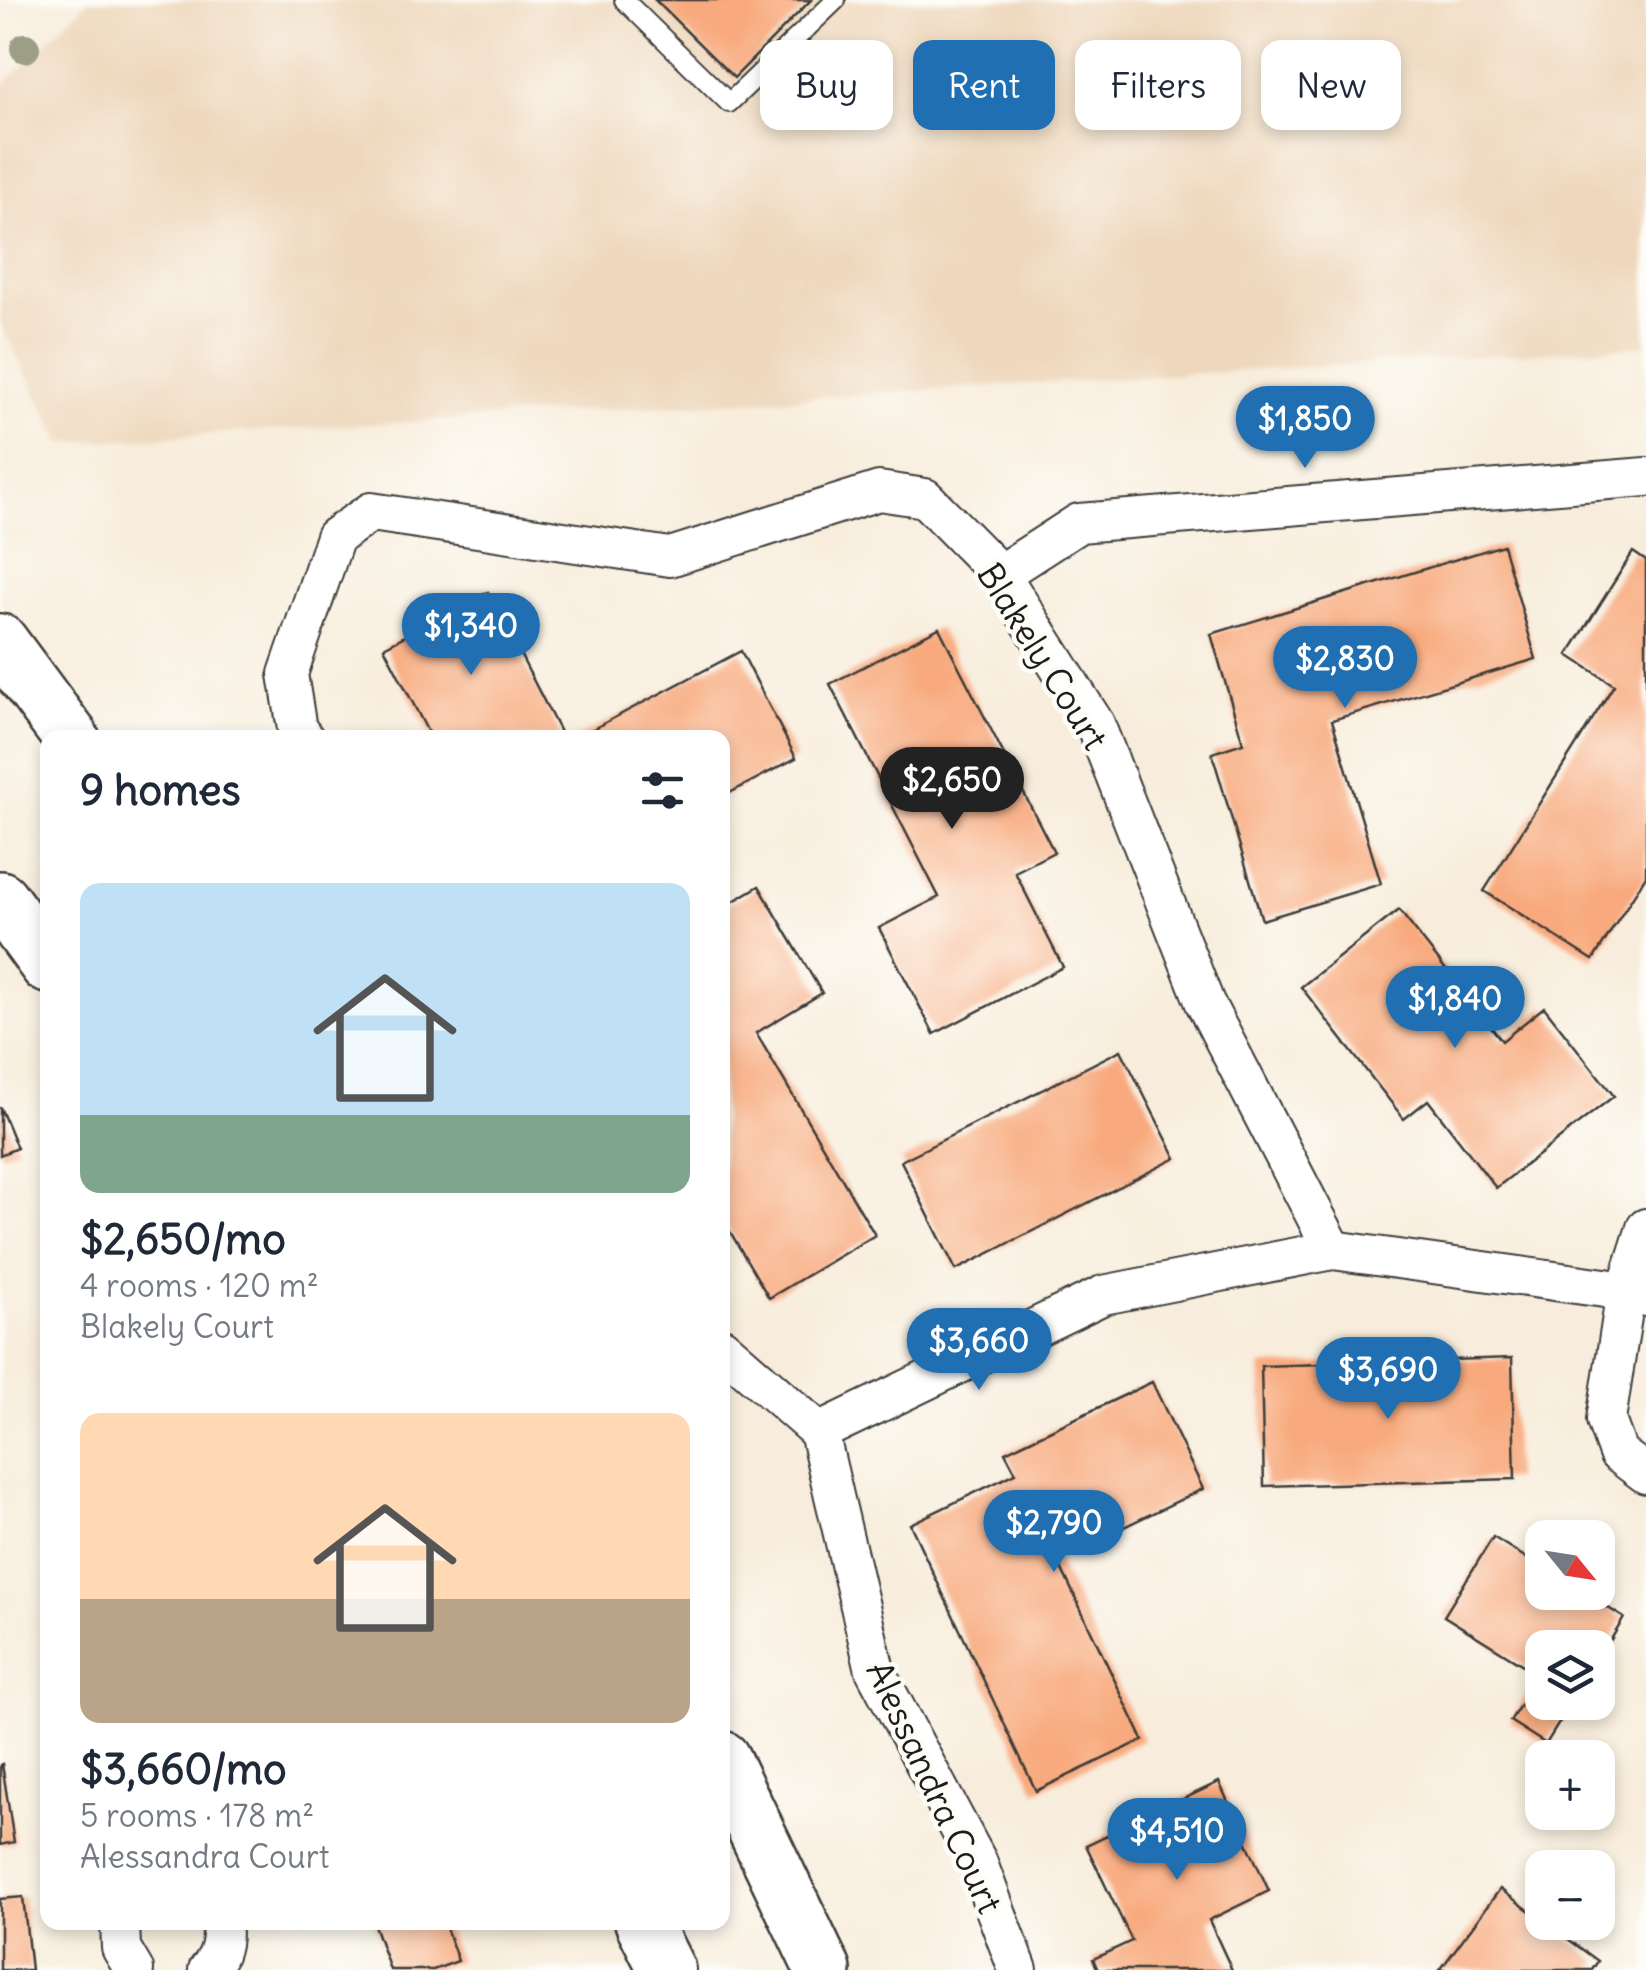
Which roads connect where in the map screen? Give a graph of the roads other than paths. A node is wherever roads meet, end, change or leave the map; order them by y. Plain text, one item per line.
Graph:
1 (624, 0) edge
2 (836, 0) edge
3 (1646, 476) edge
4 (1000, 574) junction
5 (0, 642) edge
6 (66, 730) edge
7 (297, 730) edge
8 (0, 899) edge
9 (40, 953) edge
10 (1646, 1228) edge
11 (1332, 1250) junction
12 (1636, 1294) edge
13 (730, 1354) edge
14 (818, 1432) junction
15 (1646, 1474) edge
16 (730, 1776) edge
17 (222, 1930) edge
18 (647, 1930) edge
19 (208, 1970) edge
20 (667, 1970) edge
21 (823, 1970) edge
22 (1018, 1970) edge

1 - 2 lane
3 - 4 street
4 - 7 street, Blakely Court
4 - 11 street, Blakely Court
5 - 6 highway
8 - 9 highway
10 - 12 street
11 - 12 street
11 - 14 street
12 - 15 street
13 - 14 street
14 - 22 street, Alessandra Court
16 - 21 highway
17 - 19 street
18 - 20 highway

